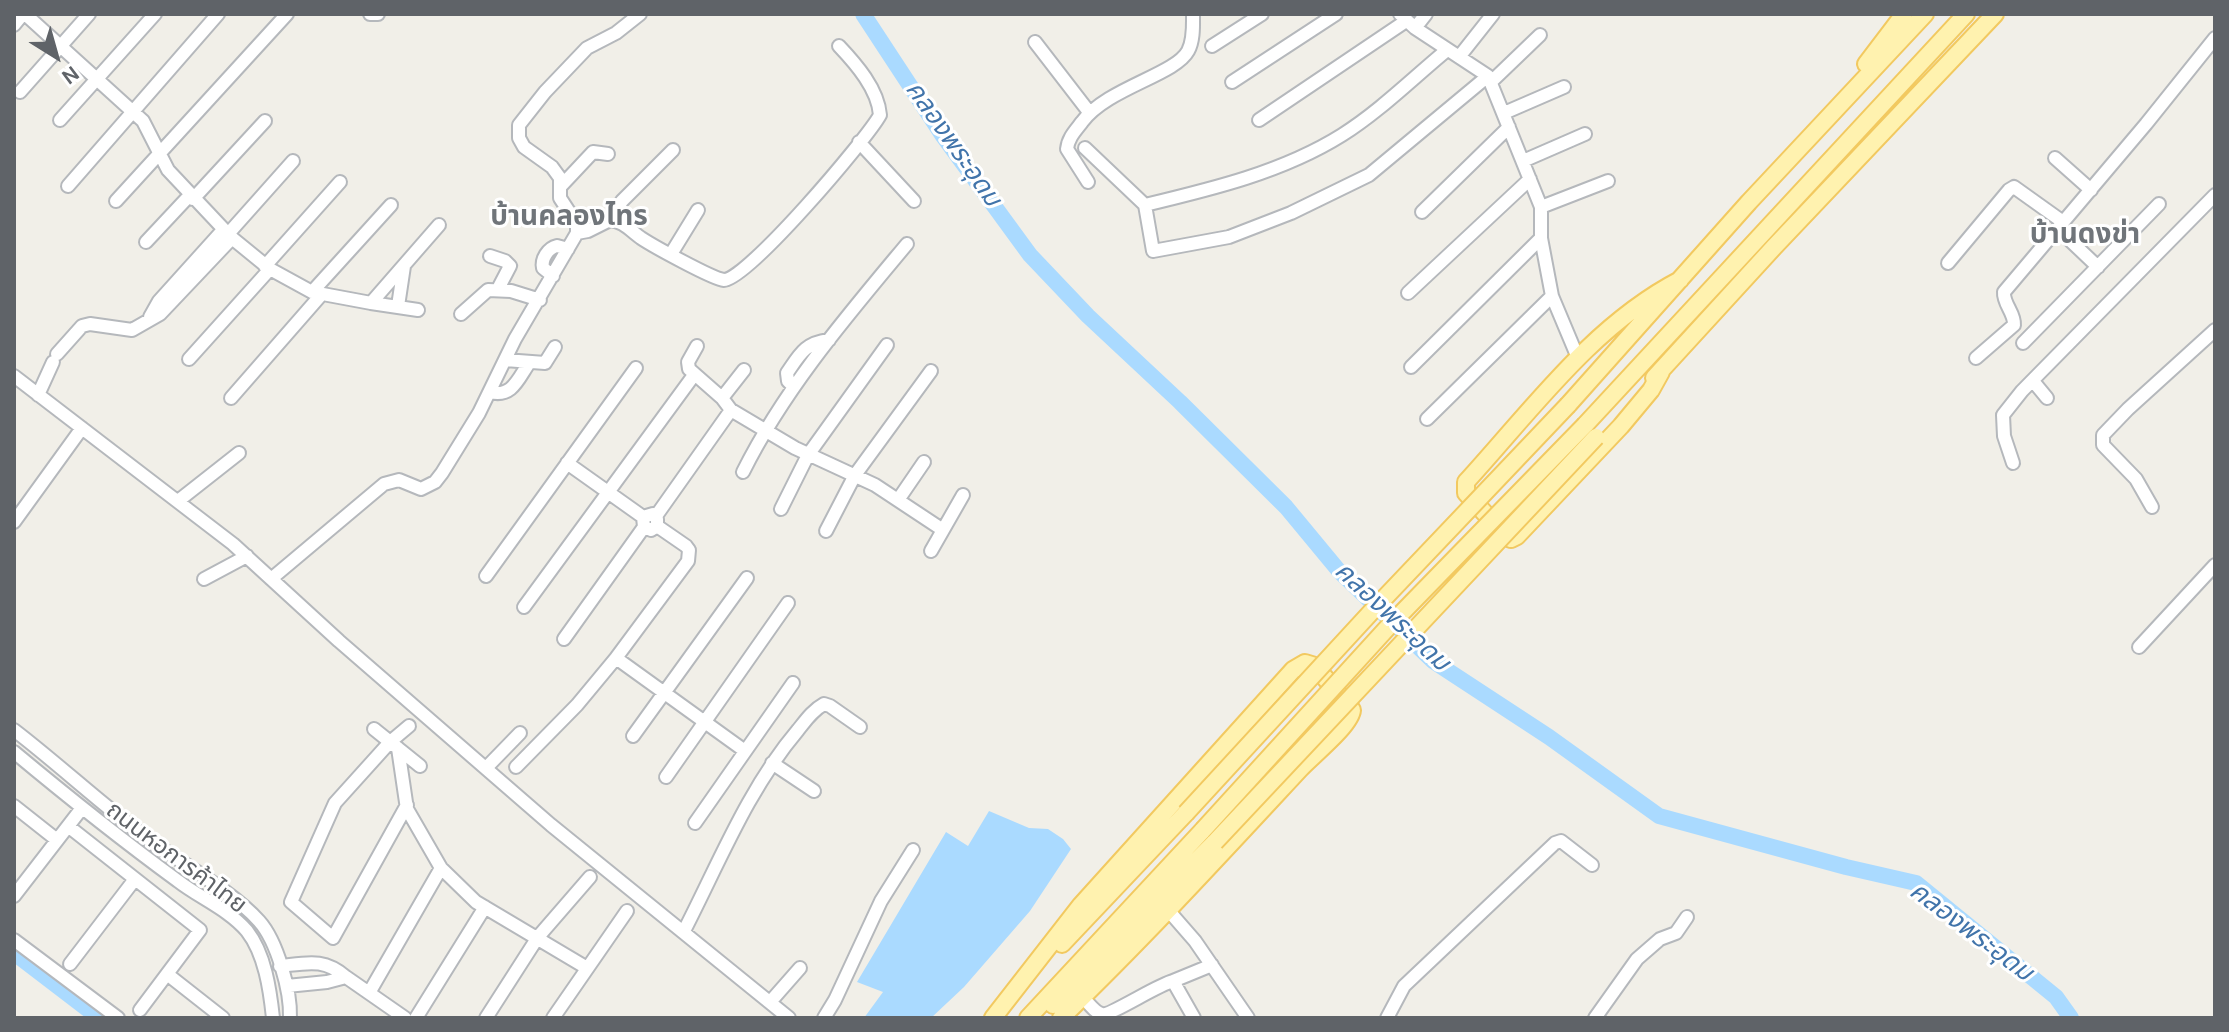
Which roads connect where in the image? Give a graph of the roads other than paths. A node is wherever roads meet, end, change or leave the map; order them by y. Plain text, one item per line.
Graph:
1 (24, 14) edge
2 (89, 14) edge
3 (155, 14) edge
4 (218, 14) edge
5 (287, 14) edge
6 (370, 14) edge
7 (378, 14) edge
8 (640, 14) edge
9 (1193, 14) edge
10 (1262, 14) edge
11 (1336, 14) edge
12 (1426, 14) edge
13 (1493, 14) edge
14 (1904, 14) edge
15 (1925, 14) edge
16 (1966, 14) edge
17 (1995, 14) edge
18 (1407, 21) edge
19 (14, 25) edge
20 (1540, 35) dead end
21 (2215, 38) edge
22 (1035, 42) dead end
23 (60, 46) junction
24 (839, 46) dead end
25 (1212, 46) dead end
26 (1447, 50) junction
27 (1459, 57) junction
28 (97, 79) junction
29 (1490, 79) junction
30 (1232, 82) dead end
31 (1564, 87) dead end
32 (20, 92) dead end
33 (1841, 102) junction
34 (133, 111) junction
35 (1089, 112) junction
36 (1504, 113) junction
37 (60, 120) dead end
38 (1259, 120) dead end
39 (265, 121) dead end
40 (1509, 127) junction
41 (1585, 134) dead end
42 (859, 142) junction
43 (1085, 148) dead end
44 (673, 150) dead end
45 (160, 152) junction
46 (608, 154) dead end
47 (2055, 158) dead end
48 (293, 161) dead end
49 (1523, 161) junction
50 (1530, 179) junction
51 (1608, 181) dead end
52 (340, 182) dead end
53 (1088, 182) dead end
54 (562, 185) junction
55 (68, 186) dead end
56 (2091, 190) junction
57 (2215, 195) edge
58 (191, 197) junction
59 (116, 201) dead end
60 (914, 201) dead end
61 (2159, 204) dead end
62 (391, 205) dead end
63 (1145, 205) junction
64 (1541, 207) junction
65 (698, 210) dead end
66 (1422, 212) dead end
67 (610, 220) junction
68 (439, 225) dead end
69 (2060, 226) junction
70 (577, 233) junction
71 (228, 234) junction
72 (1541, 238) junction
73 (146, 242) dead end
74 (907, 244) dead end
75 (671, 254) junction
76 (490, 256) dead end
77 (1948, 263) dead end
78 (404, 264) junction
79 (2098, 267) junction
80 (268, 268) junction
81 (1680, 280) junction
82 (498, 289) junction
83 (1408, 293) dead end
84 (316, 294) junction
85 (1552, 296) junction
86 (540, 300) junction
87 (371, 303) junction
88 (398, 306) junction
89 (418, 310) dead end
90 (461, 314) dead end
91 (2215, 330) edge
92 (2023, 343) dead end
93 (887, 345) dead end
94 (697, 346) dead end
95 (555, 347) dead end
96 (1578, 358) junction
97 (1976, 358) dead end
98 (189, 359) dead end
99 (505, 360) junction
100 (529, 363) junction
101 (1411, 367) dead end
102 (636, 368) dead end
103 (744, 370) dead end
104 (931, 371) dead end
105 (1661, 372) junction
106 (694, 375) junction
107 (14, 376) edge
108 (2033, 381) junction
109 (490, 392) junction
110 (38, 395) junction
111 (231, 398) dead end
112 (722, 398) junction
113 (2047, 398) dead end
114 (731, 410) junction
115 (1427, 419) dead end
116 (82, 428) junction
117 (763, 430) junction
118 (1590, 431) junction
119 (239, 453) dead end
120 (808, 455) junction
121 (924, 462) dead end
122 (567, 463) junction
123 (2013, 463) dead end
124 (743, 472) dead end
125 (855, 475) junction
126 (608, 492) junction
127 (963, 495) dead end
128 (898, 500) junction
129 (178, 501) junction
130 (2152, 507) dead end
131 (781, 509) dead end
132 (14, 522) edge
133 (650, 522) junction
134 (943, 530) junction
135 (826, 531) dead end
136 (931, 551) dead end
137 (247, 556) junction
138 (2215, 565) edge
139 (486, 576) dead end
140 (747, 578) dead end
141 (204, 579) dead end
142 (271, 579) junction
143 (788, 603) dead end
144 (524, 607) dead end
145 (564, 639) dead end
146 (2139, 647) dead end
147 (616, 658) junction
148 (793, 683) dead end
149 (664, 693) junction
150 (705, 721) junction
151 (409, 726) dead end
152 (860, 727) dead end
153 (374, 729) dead end
154 (14, 730) edge
155 (520, 733) dead end
156 (633, 736) dead end
157 (394, 745) junction
158 (745, 751) junction
159 (14, 752) edge
160 (772, 763) junction
161 (420, 766) dead end
162 (486, 768) junction
163 (509, 774) junction
164 (666, 777) dead end
165 (814, 791) dead end
166 (407, 805) junction
167 (14, 806) edge
168 (82, 808) junction
169 (695, 823) dead end
170 (68, 826) junction
171 (1209, 836) junction
172 (57, 840) junction
173 (913, 850) dead end
174 (1592, 865) dead end
175 (441, 868) junction
176 (590, 877) dead end
177 (135, 879) junction
178 (14, 896) edge
179 (485, 907) junction
180 (1168, 910) junction
181 (627, 911) dead end
182 (1687, 917) dead end
183 (684, 931) junction
184 (538, 937) junction
185 (14, 940) edge
186 (70, 964) dead end
187 (1212, 965) junction
188 (280, 966) junction
189 (587, 968) junction
190 (800, 968) dead end
191 (167, 974) junction
192 (346, 977) junction
193 (1173, 981) junction
194 (287, 986) junction
195 (369, 993) junction
196 (1082, 997) junction
197 (771, 1001) junction
198 (140, 1010) dead end
199 (118, 1018) edge
200 (223, 1018) edge
201 (273, 1018) edge
202 (290, 1018) edge
203 (405, 1018) edge
204 (416, 1018) edge
205 (486, 1018) edge
206 (553, 1018) edge
207 (789, 1018) edge
208 (824, 1018) edge
209 (993, 1018) edge
210 (1028, 1018) edge
211 (1039, 1018) edge
212 (1061, 1018) edge
213 (1194, 1018) edge
214 (1248, 1018) edge
215 (1387, 1018) edge
216 (1595, 1018) edge

1 - 19 street
1 - 23 street
2 - 23 street
3 - 28 street
4 - 34 street
5 - 45 street
6 - 7 street
8 - 54 street
9 - 35 street
10 - 25 street
11 - 30 street
12 - 18 street
13 - 27 street
14 - 33 main road
15 - 33 main road
16 - 118 main road
17 - 105 main road
18 - 26 street
18 - 38 street
20 - 29 street
21 - 56 street
22 - 35 street
23 - 28 street
23 - 32 street
24 - 42 street
26 - 27 street
26 - 63 street
27 - 29 street
28 - 34 street
28 - 37 street
29 - 36 street
29 - 63 street
31 - 36 street
33 - 81 main road
34 - 45 street
34 - 55 street
35 - 53 street
36 - 40 street
39 - 58 street
40 - 49 street
40 - 66 street
41 - 49 street
42 - 60 street
42 - 75 street
43 - 63 street
44 - 67 street
45 - 58 street
45 - 59 street
46 - 54 street
47 - 56 street
48 - 71 street
49 - 50 street
50 - 64 street
50 - 83 street
51 - 64 street
52 - 80 street
54 - 70 street
56 - 69 street
57 - 108 street
58 - 71 street
58 - 73 street
61 - 79 street
62 - 84 street
64 - 72 street
65 - 75 street
67 - 70 street
67 - 75 street
68 - 78 street
69 - 77 street
69 - 79 street
69 - 97 street
70 - 86 street
71 - 80 street
71 - 110 street
72 - 85 street
72 - 101 street
74 - 117 street
76 - 82 street
78 - 87 street
78 - 88 street
79 - 92 street
80 - 84 street
80 - 98 street
81 - 96 main road
81 - 209 main road, bridge
82 - 86 street
82 - 90 street
84 - 87 street
84 - 111 street
85 - 96 street
85 - 115 street
86 - 99 street
87 - 88 street
88 - 89 street
91 - 130 street
93 - 120 street
94 - 106 street
95 - 100 street
96 - 105 main road
99 - 100 street
99 - 109 street
100 - 109 street
102 - 122 street
103 - 112 street
104 - 125 street
105 - 118 main road
106 - 112 street
106 - 126 street
107 - 110 street
108 - 113 street
108 - 123 street
109 - 142 street
110 - 116 street
112 - 114 street
114 - 117 street
114 - 133 street
116 - 129 street
116 - 132 street
117 - 120 street
117 - 124 street
118 - 171 main road, bridge
119 - 129 street
120 - 125 street
120 - 131 street
121 - 128 street
122 - 126 street
122 - 139 street
125 - 128 street
125 - 135 street
126 - 133 street
126 - 144 street
127 - 134 street
128 - 134 street
129 - 137 street
133 - 145 street
133 - 147 street
134 - 136 street
137 - 141 street
137 - 142 street
138 - 146 street
140 - 149 street
142 - 162 street
143 - 150 street
147 - 149 street
147 - 163 street
148 - 158 street
149 - 150 street
149 - 156 street
150 - 158 street
150 - 164 street
151 - 157 street
152 - 160 street
153 - 157 street
154 - 188 street, ถนนหอการค้าไทย
155 - 162 street
157 - 161 street
157 - 166 street
157 - 166 street
158 - 169 street
159 - 168 street, ถนนหอการค้าไทย
160 - 165 street
160 - 183 street
162 - 163 street
163 - 183 street
166 - 175 street
167 - 172 street
168 - 170 street
168 - 201 street, ถนนหอการค้าไทย
170 - 172 street
170 - 177 street
171 - 210 main road
171 - 211 main road
172 - 178 street
173 - 208 street
174 - 215 street
175 - 179 street
175 - 195 street
176 - 184 street
177 - 186 street
177 - 191 street
179 - 184 street
179 - 204 street
180 - 187 street
180 - 196 main road
180 - 209 main road
181 - 189 street
182 - 216 street
183 - 197 street
184 - 189 street
184 - 205 street
185 - 199 street
187 - 193 street
187 - 214 street
188 - 192 street
188 - 194 street, ถนนหอการค้าไทย
189 - 206 street
190 - 197 street
191 - 198 street
191 - 200 street
192 - 194 street
192 - 195 street
193 - 196 street
193 - 213 street
194 - 202 street, ถนนหอการค้าไทย
195 - 203 street
196 - 212 main road
197 - 207 street

